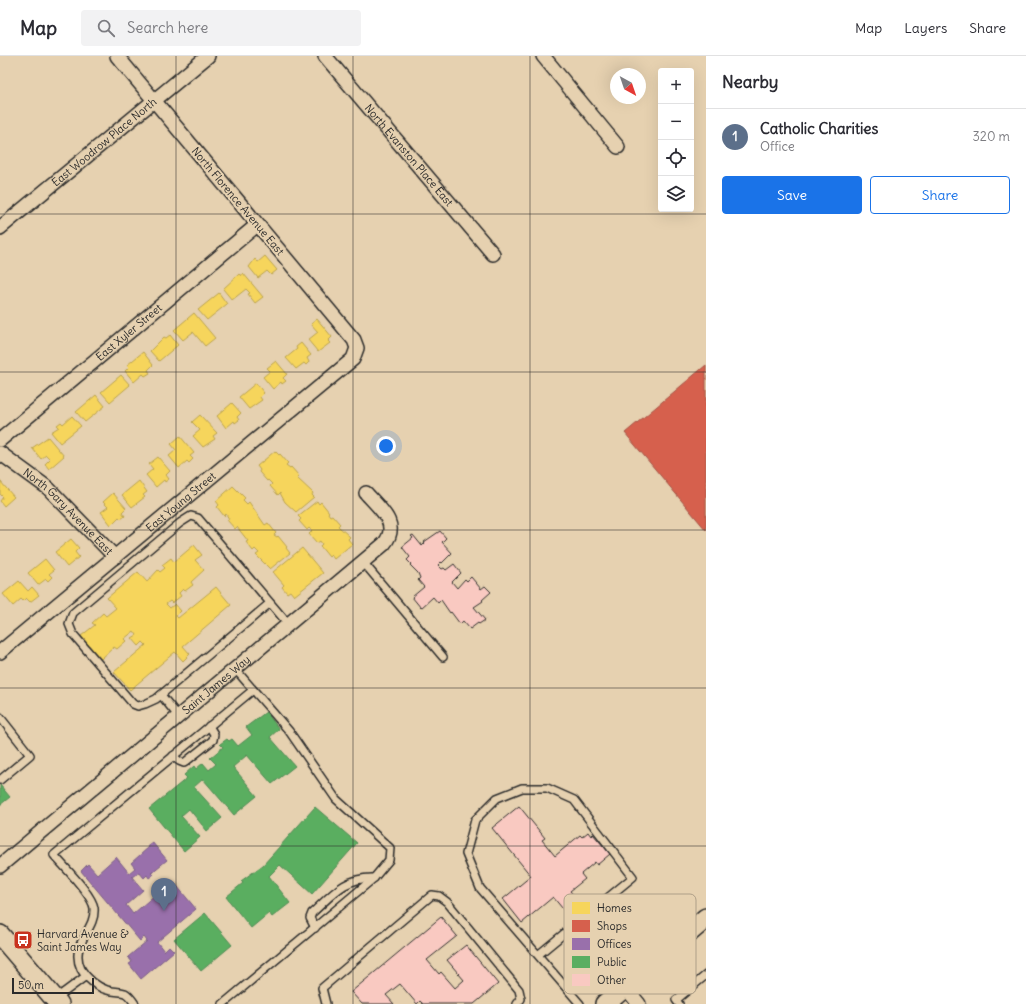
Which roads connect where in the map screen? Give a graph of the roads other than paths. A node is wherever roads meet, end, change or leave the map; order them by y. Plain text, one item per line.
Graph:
1 (117, 56) edge
2 (208, 56) edge
3 (325, 56) edge
4 (542, 56) edge
5 (154, 100) junction
6 (618, 147) dead end
7 (258, 224) junction
8 (0, 228) edge
9 (493, 254) dead end
10 (357, 348) joint
11 (0, 440) edge
12 (0, 453) edge
13 (366, 493) dead end
14 (115, 558) junction
15 (363, 562) junction
16 (270, 604) junction
17 (289, 625) junction
18 (0, 652) edge
19 (443, 658) dead end
20 (236, 670) junction
21 (253, 690) junction
22 (161, 695) junction
23 (0, 717) edge
24 (179, 717) junction
25 (209, 726) junction
26 (173, 756) junction
27 (0, 780) edge
28 (0, 866) edge
29 (374, 878) junction
30 (612, 894) edge
31 (706, 918) edge
32 (696, 927) edge
33 (315, 928) junction
34 (564, 934) edge
35 (4, 943) edge
36 (538, 955) junction
37 (706, 975) edge
38 (86, 976) junction
39 (696, 983) edge
40 (564, 985) edge
41 (571, 994) edge
42 (618, 994) edge
43 (630, 994) edge
44 (683, 994) edge
45 (57, 1003) edge
46 (135, 1004) edge
47 (223, 1004) edge
48 (326, 1004) edge
49 (517, 1004) edge
50 (580, 1004) edge
51 (605, 1004) edge
52 (639, 1004) edge
53 (679, 1004) edge

1 - 5 street, North Florence Avenue East
2 - 5 street, East Woodrow Place North
3 - 9 street, North Evanston Place East
4 - 6 street
5 - 7 street, North Florence Avenue East
5 - 8 street, East Woodrow Place North
7 - 10 street, North Florence Avenue East
7 - 11 street, East Xyler Street
10 - 14 street, East Young Street
12 - 14 street, North Gary Avenue East
13 - 15 street, Saint James Way
14 - 18 street, East Young Street
15 - 17 street, Saint James Way
15 - 19 lane
16 - 17 lane
16 - 22 lane
16 - 22 lane
17 - 20 street, Saint James Way
20 - 21 lane
20 - 24 street, Saint James Way
21 - 25 lane
21 - 29 lane
22 - 24 lane
23 - 27 lane
24 - 28 street, Saint James Way
25 - 26 lane
25 - 26 lane
26 - 38 lane
29 - 33 lane
29 - 33 lane
30 - 36 lane
31 - 32 main road
33 - 47 lane
34 - 36 lane
35 - 45 main road
36 - 40 lane
37 - 39 lane
38 - 45 lane
38 - 46 lane
41 - 50 lane
42 - 51 main road
43 - 52 street
44 - 53 lane
48 - 49 lane

